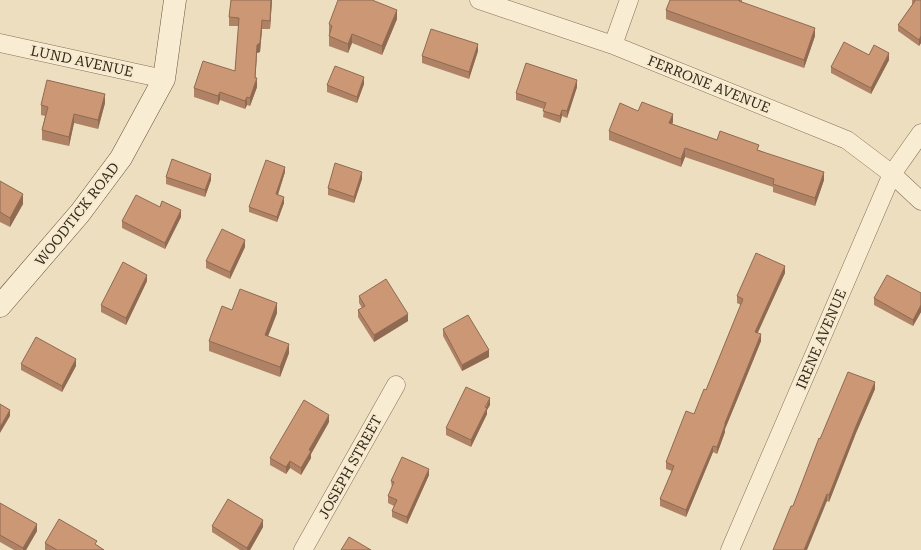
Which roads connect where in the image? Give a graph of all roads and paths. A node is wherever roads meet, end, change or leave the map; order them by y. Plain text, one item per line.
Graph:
1 (175, 0) edge
2 (479, 0) edge
3 (629, 0) edge
4 (0, 43) edge
5 (613, 45) junction
6 (164, 79) junction
7 (921, 133) edge
8 (892, 174) junction
9 (921, 201) edge
10 (0, 306) edge
11 (396, 385) dead end
12 (304, 550) edge
13 (730, 550) edge

1 - 6 main road, WOODTICK ROAD
2 - 5 street, FERRONE AVENUE
3 - 5 street
4 - 6 street, LUND AVENUE
5 - 8 street, FERRONE AVENUE
6 - 10 main road, WOODTICK ROAD
7 - 8 street, IRENE AVENUE
8 - 9 street, FERRONE AVENUE
8 - 13 street, IRENE AVENUE
11 - 12 street, JOSEPH STREET

